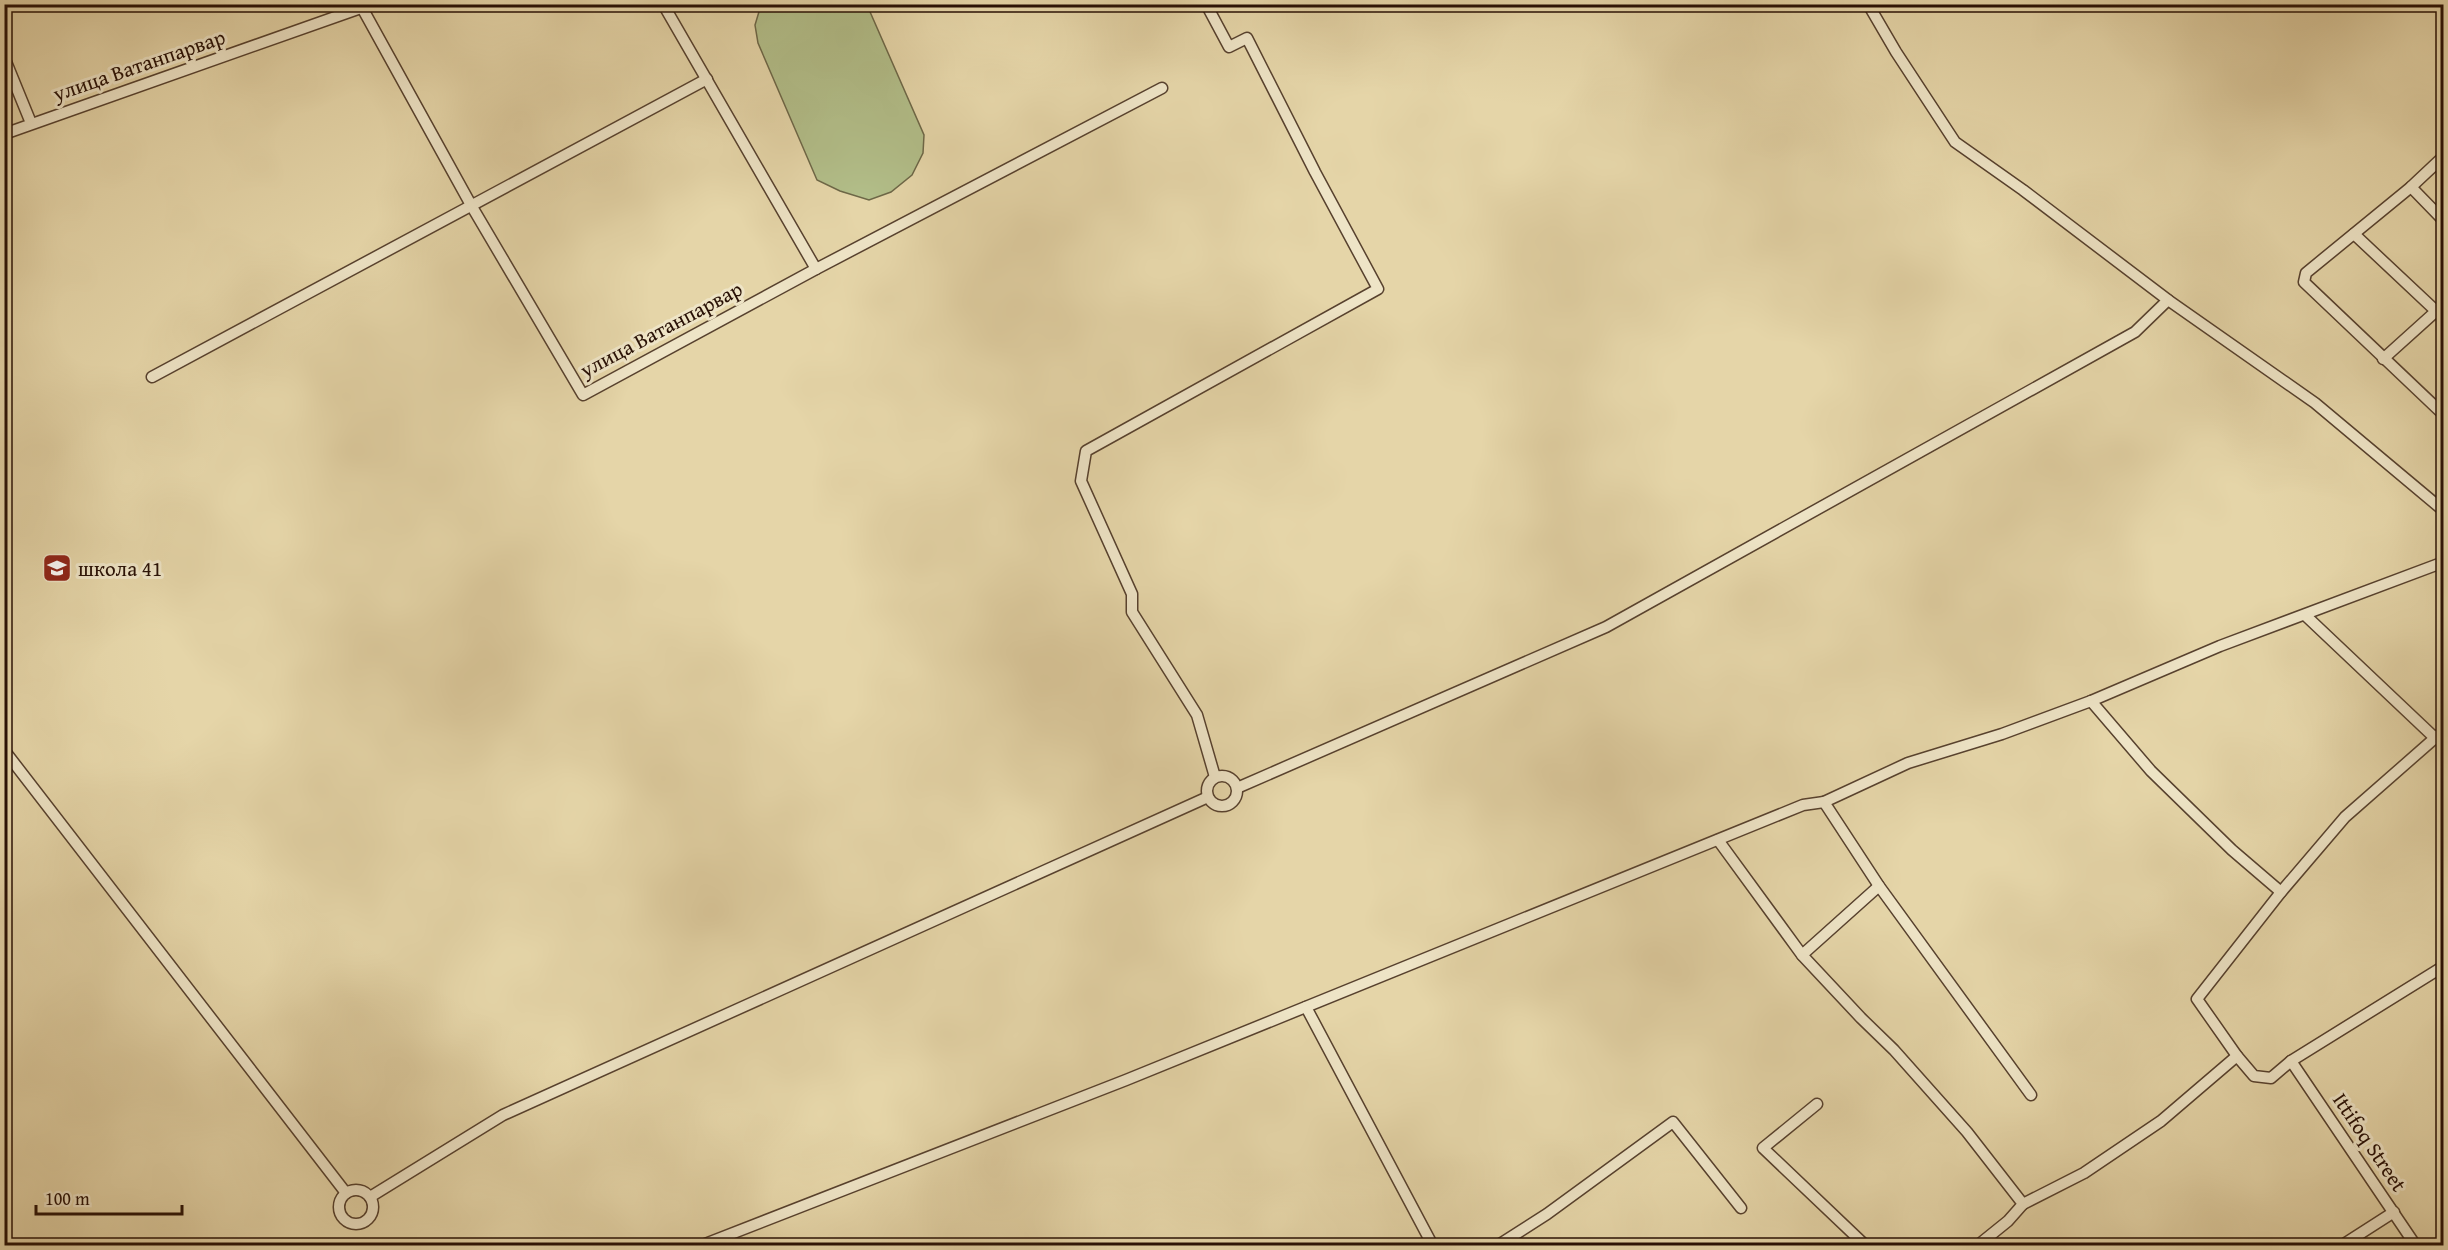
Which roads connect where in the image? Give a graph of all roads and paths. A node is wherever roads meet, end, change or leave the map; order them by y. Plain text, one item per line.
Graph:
1 (663, 4) edge
2 (1206, 4) edge
3 (1868, 4) edge
4 (364, 6) edge
5 (343, 10) edge
6 (4, 57) edge
7 (707, 80) junction
8 (1162, 88) dead end
9 (31, 123) junction
10 (4, 134) edge
11 (2444, 156) edge
12 (2410, 187) junction
13 (471, 205) junction
14 (2444, 221) edge
15 (2354, 234) junction
16 (816, 269) junction
17 (2168, 300) junction
18 (2440, 307) edge
19 (2383, 359) junction
20 (152, 377) dead end
21 (2444, 415) edge
22 (2444, 511) edge
23 (2444, 562) edge
24 (2305, 615) junction
25 (2091, 700) junction
26 (2439, 735) edge
27 (4, 750) edge
28 (1215, 777) junction
29 (1237, 788) junction
30 (1208, 797) junction
31 (1824, 802) junction
32 (1718, 840) junction
33 (1879, 886) junction
34 (2281, 892) junction
35 (1802, 955) junction
36 (2444, 966) edge
37 (1305, 1008) junction
38 (2237, 1056) junction
39 (2291, 1061) junction
40 (2031, 1095) dead end
41 (1816, 1104) dead end
42 (346, 1193) junction
43 (370, 1197) junction
44 (2024, 1204) junction
45 (1742, 1208) dead end
46 (2394, 1212) junction
47 (700, 1245) edge
48 (1433, 1245) edge
49 (1497, 1245) edge
50 (1866, 1245) edge
51 (1977, 1245) edge
52 (2342, 1245) edge
53 (2416, 1245) edge

1 - 7 street
2 - 28 street
3 - 17 street
4 - 5 street, улица Ватанпарвар
4 - 13 street, улица Ватанпарвар
5 - 9 street, улица Ватанпарвар
6 - 9 street
7 - 13 street
7 - 16 street
8 - 16 street
9 - 10 street, улица Ватанпарвар
11 - 12 street
12 - 14 street
12 - 15 street
13 - 16 street, улица Ватанпарвар
13 - 20 street
15 - 18 street
15 - 19 street
17 - 22 street
17 - 29 street
18 - 19 street
19 - 21 street
23 - 24 street
24 - 25 street
24 - 26 street
25 - 31 street
25 - 34 street
26 - 34 street
27 - 42 street
28 - 29 street
28 - 30 street
29 - 30 street
30 - 43 street
31 - 32 street
31 - 33 street
32 - 35 street
32 - 37 street
33 - 35 street
33 - 40 street
34 - 38 street
35 - 44 street
36 - 39 street
37 - 47 street
37 - 48 street
38 - 39 street
38 - 44 street
39 - 46 street, Ittifoq Street
41 - 50 street
42 - 43 street
42 - 43 street
44 - 51 street
45 - 49 street
46 - 52 street
46 - 53 street, Ittifoq Street

